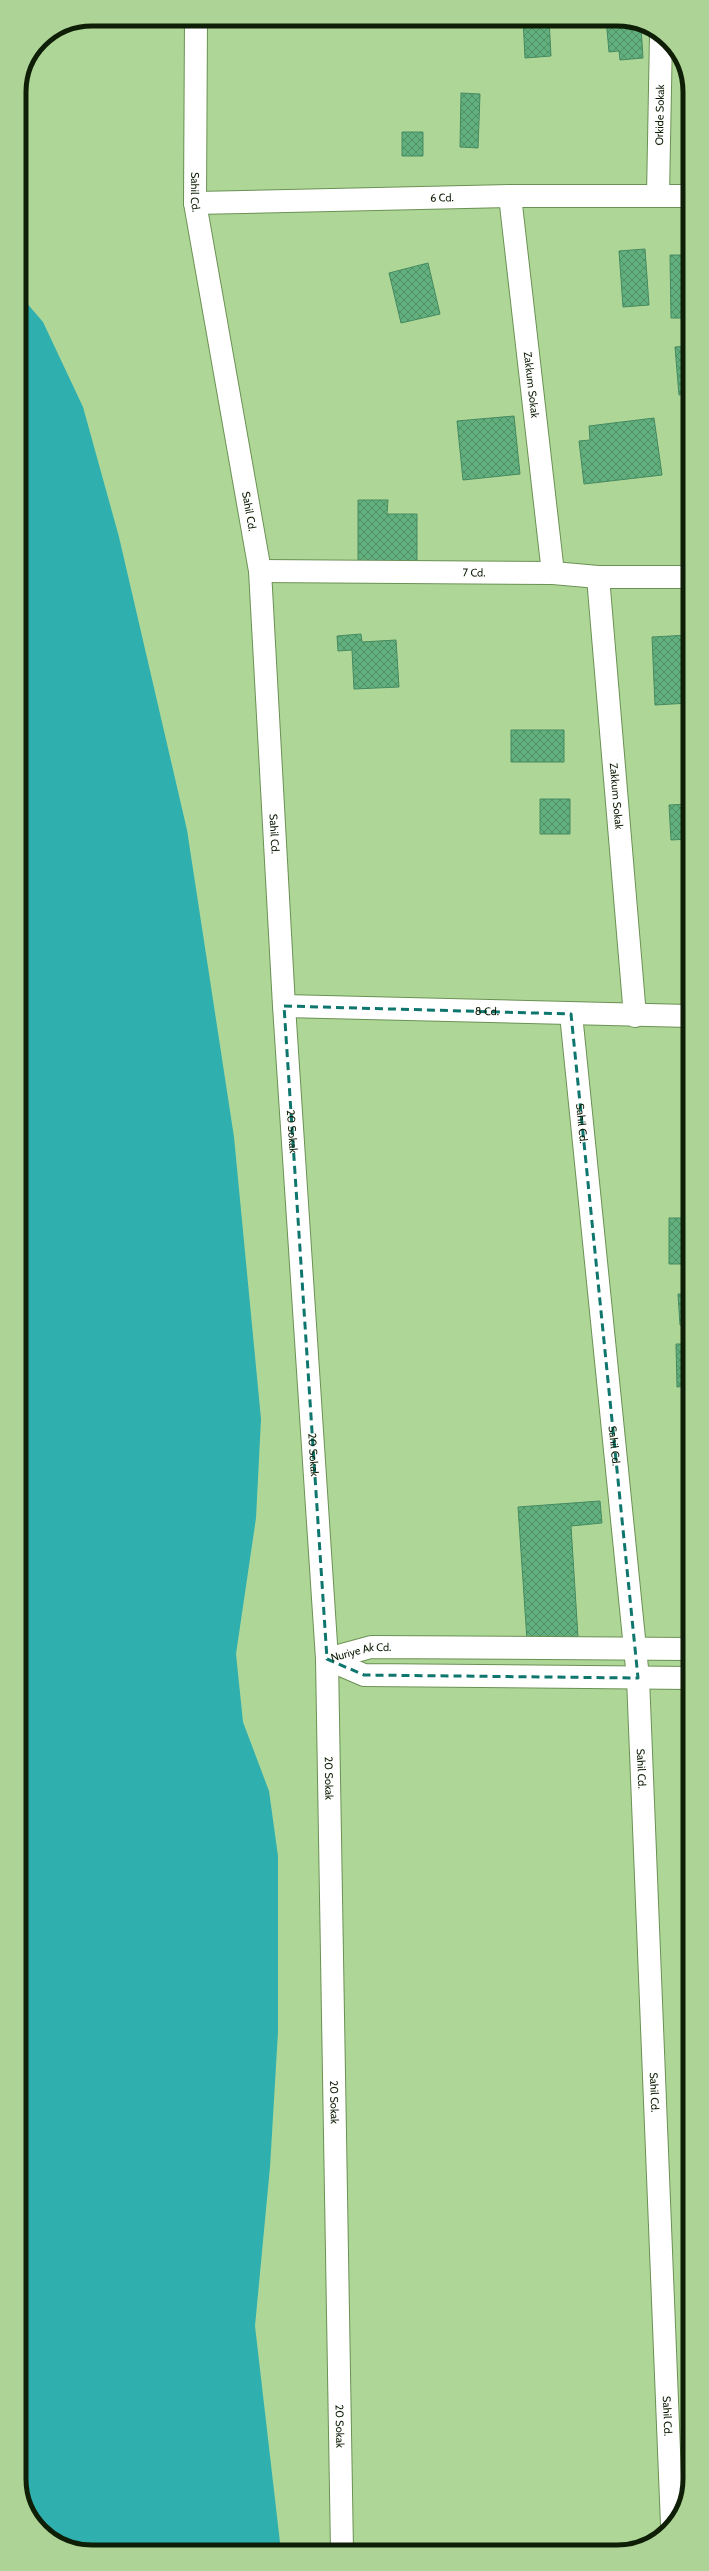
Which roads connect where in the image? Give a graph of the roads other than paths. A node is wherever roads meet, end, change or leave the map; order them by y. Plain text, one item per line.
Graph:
1 (196, 26) edge
2 (661, 42) edge
3 (658, 195) junction
4 (510, 196) junction
5 (683, 196) edge
6 (196, 203) junction
7 (260, 571) junction
8 (553, 573) junction
9 (683, 576) edge
10 (598, 577) junction
11 (284, 1006) junction
12 (571, 1014) junction
13 (635, 1016) junction
14 (683, 1016) edge
15 (636, 1649) junction
16 (683, 1649) edge
17 (327, 1659) junction
18 (638, 1678) junction
19 (683, 1678) edge
20 (680, 2484) edge
21 (675, 2510) edge
22 (342, 2545) edge

1 - 6 street, Sahil Cd.
2 - 3 street, Orkide Sokak
3 - 4 street, 6 Cd.
3 - 5 street, 6 Cd.
4 - 6 street, 6 Cd.
4 - 8 street, Zakkum Sokak
6 - 7 street, Sahil Cd.
7 - 8 street, 7 Cd.
7 - 11 street, Sahil Cd.
8 - 10 street, 7 Cd.
9 - 10 street, 7 Cd.
10 - 13 street, Zakkum Sokak
11 - 12 street, 8 Cd.
11 - 17 street, 20 Sokak
12 - 13 street, 8 Cd.
12 - 15 street, Sahil Cd.
13 - 14 street, 8 Cd.
15 - 16 street, Nuriye Ak Cd.
15 - 17 street, Nuriye Ak Cd.
15 - 18 street, Sahil Cd.
17 - 18 street, Nuriye Ak Cd.
17 - 22 street, 20 Sokak
18 - 19 street, Nuriye Ak Cd.
18 - 20 street, Sahil Cd.
20 - 21 street, Sahil Cd.

